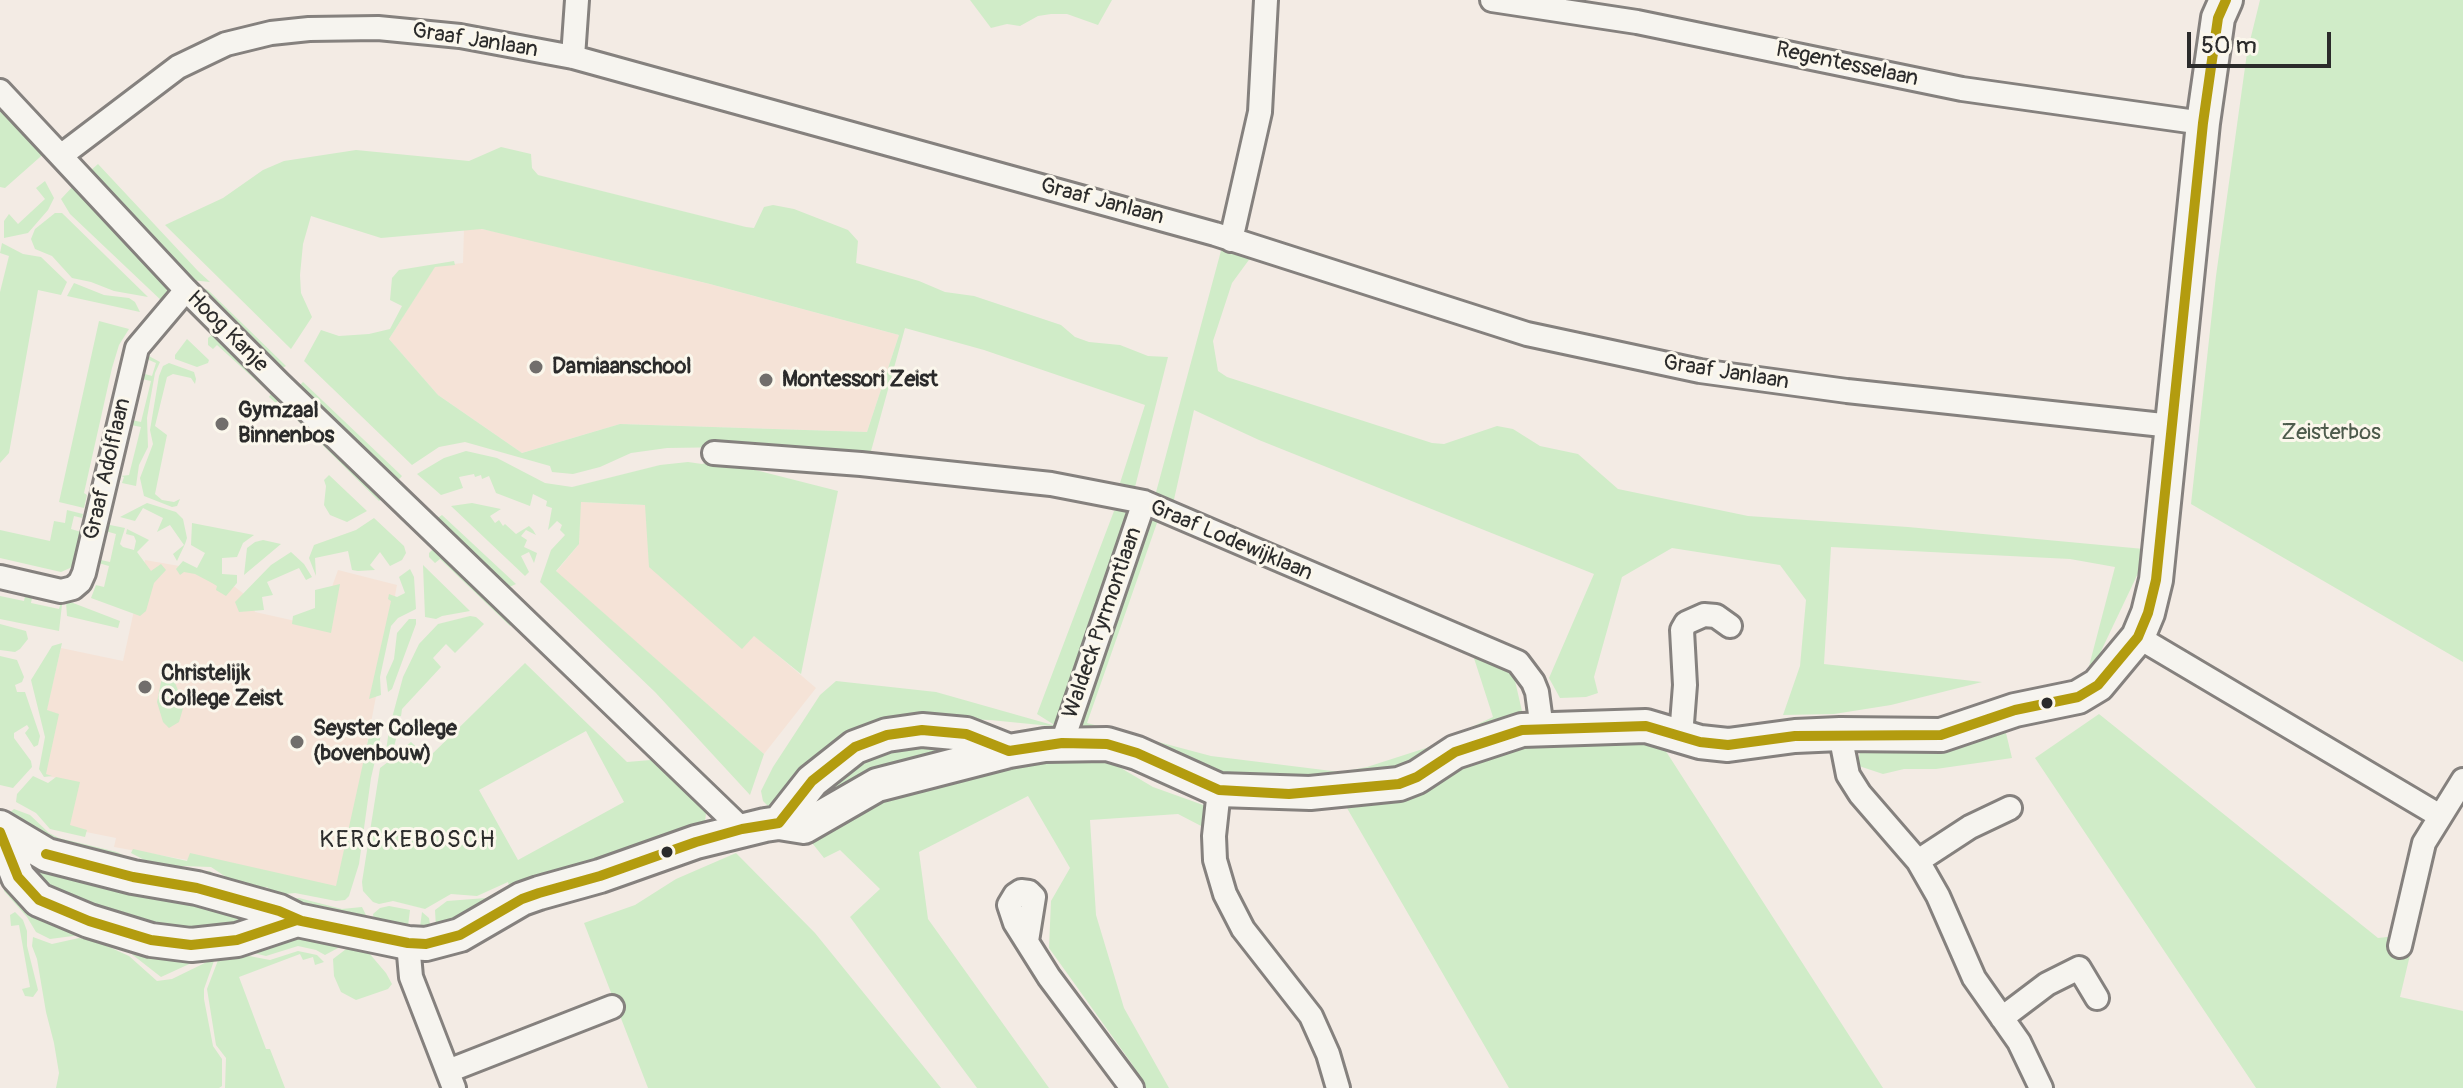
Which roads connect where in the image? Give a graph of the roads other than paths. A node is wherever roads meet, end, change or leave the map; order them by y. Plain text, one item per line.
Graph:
1 (577, 0) edge
2 (1266, 0) edge
3 (1492, 0) edge
4 (2226, 0) edge
5 (573, 57) junction
6 (0, 91) edge
7 (2203, 123) junction
8 (62, 155) junction
9 (1231, 240) junction
10 (186, 290) junction
11 (2172, 426) junction
12 (714, 453) dead end
13 (1144, 502) junction
14 (0, 577) edge
15 (1730, 626) dead end
16 (2138, 637) junction
17 (1542, 729) junction
18 (1840, 734) junction
19 (1681, 736) junction
20 (1062, 743) junction
21 (1009, 751) junction
22 (2463, 780) edge
23 (1219, 790) junction
24 (2010, 808) dead end
25 (2440, 816) junction
26 (779, 823) junction
27 (742, 829) junction
28 (0, 830) edge
29 (1918, 861) junction
30 (297, 920) junction
31 (1027, 941) dead end
32 (408, 943) junction
33 (2400, 946) dead end
34 (2097, 998) dead end
35 (612, 1007) dead end
36 (2002, 1018) junction
37 (451, 1080) edge
38 (1132, 1088) edge
39 (1338, 1088) edge
40 (2041, 1088) edge

1 - 5 street
2 - 9 street
3 - 7 street, Regentesselaan
4 - 7 street
5 - 8 street, Graaf Janlaan
5 - 9 street, Graaf Janlaan
6 - 8 street, Hoog Kanje
7 - 11 street
8 - 10 street, Hoog Kanje
9 - 11 street, Graaf Janlaan
10 - 14 street, Graaf Adolflaan
10 - 27 street, Hoog Kanje
11 - 16 street
12 - 13 street, Graaf Lodewijklaan
13 - 17 street, Graaf Lodewijklaan
13 - 20 street, Waldeck Pyrmontlaan
15 - 19 street
16 - 18 street
16 - 25 street
17 - 19 street
17 - 23 street
18 - 19 street
18 - 29 street
20 - 21 street
20 - 23 street
21 - 26 street
21 - 26 street
22 - 25 street
23 - 39 street
24 - 29 street
25 - 33 street
26 - 27 street
27 - 32 street
28 - 30 street
28 - 30 street
29 - 36 street
30 - 32 street
31 - 38 street
32 - 37 street
34 - 36 street
35 - 37 street
36 - 40 street

